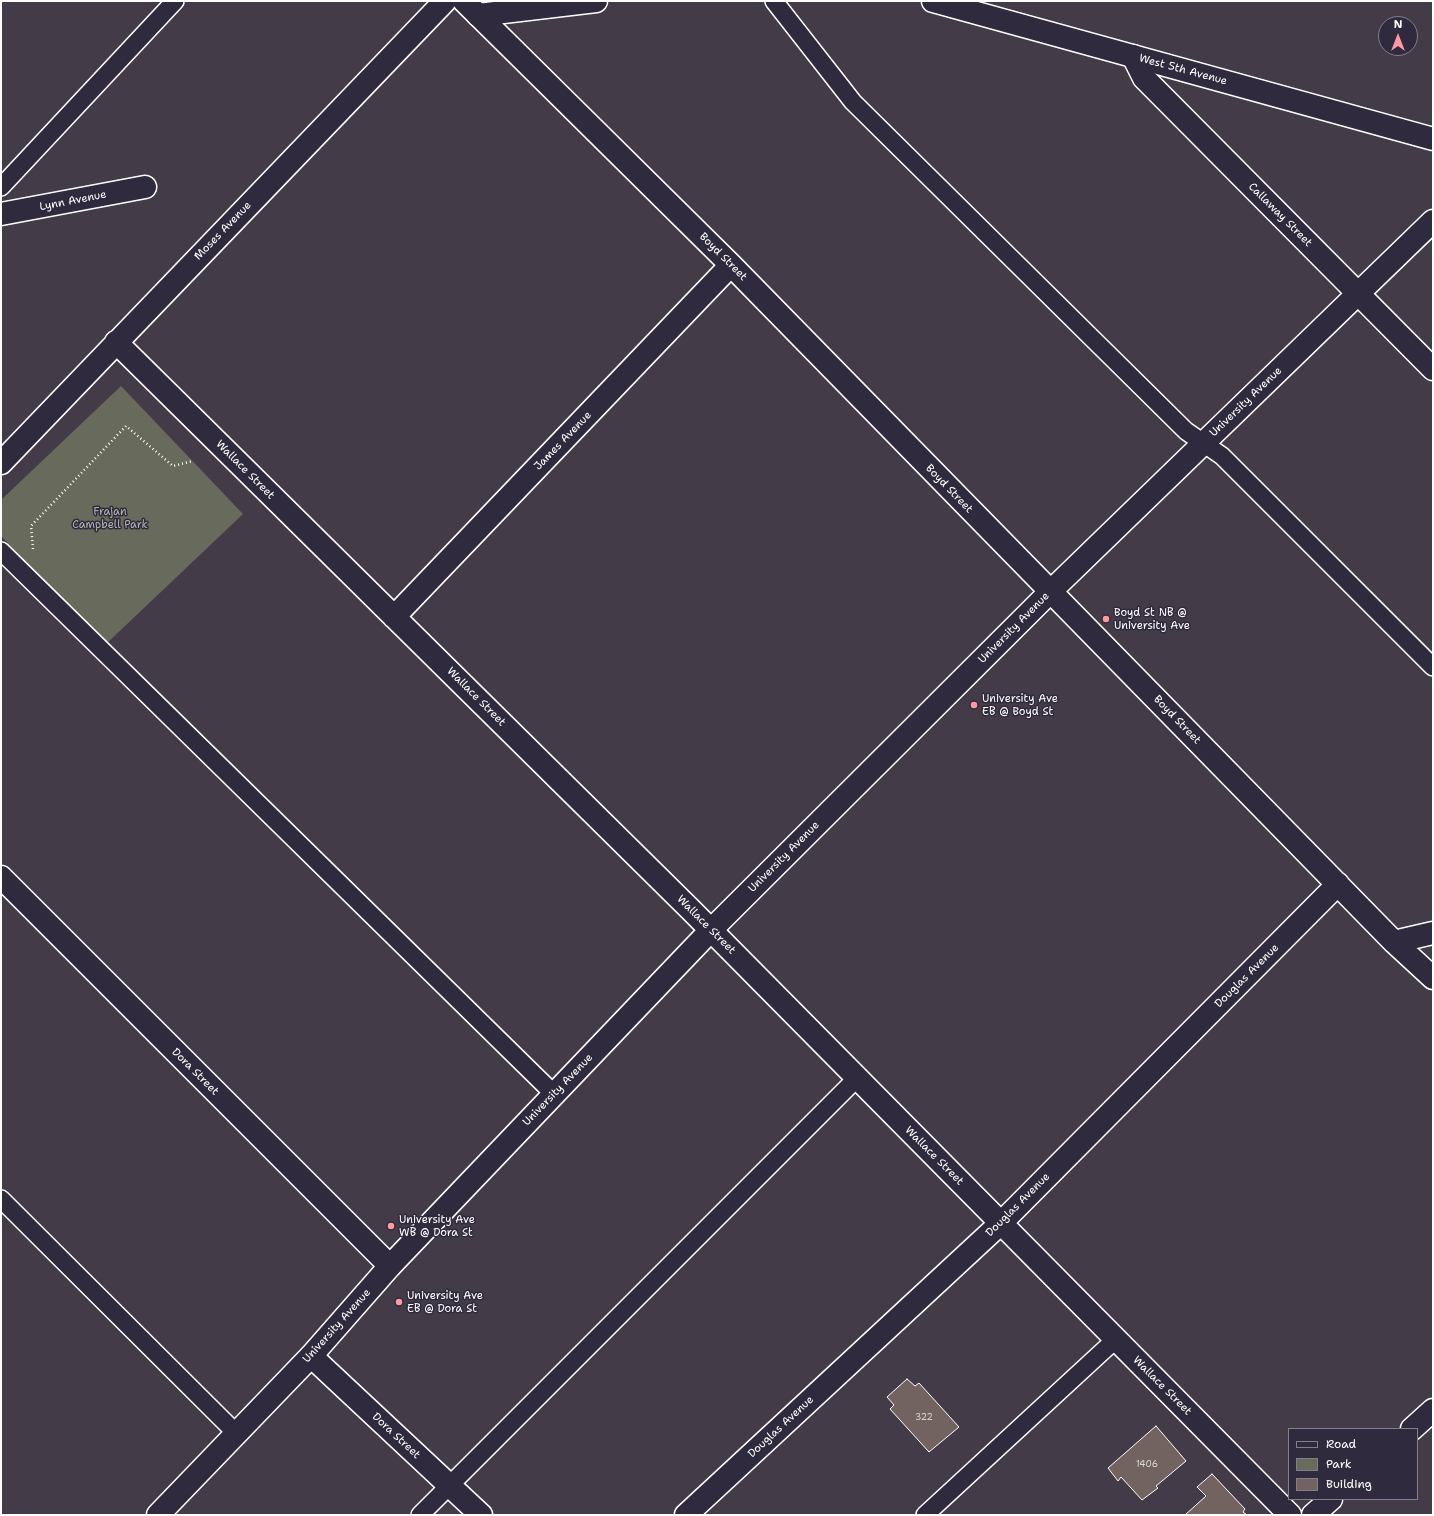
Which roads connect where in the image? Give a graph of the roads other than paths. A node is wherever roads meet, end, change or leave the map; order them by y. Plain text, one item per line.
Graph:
1 (175, 1) edge
2 (445, 1) edge
3 (596, 1) edge
4 (774, 1) edge
5 (933, 1) edge
6 (471, 8) edge
7 (984, 8) edge
8 (1133, 56) junction
9 (1433, 139) edge
10 (1, 187) edge
11 (145, 187) dead end
12 (1, 214) edge
13 (1433, 221) edge
14 (731, 265) junction
15 (1359, 293) junction
16 (116, 342) junction
17 (1433, 369) edge
18 (1203, 443) junction
19 (1, 463) edge
20 (1, 551) edge
21 (1051, 591) junction
22 (394, 617) junction
23 (1433, 667) edge
24 (1, 878) edge
25 (1338, 884) junction
26 (711, 930) junction
27 (1433, 933) edge
28 (1394, 942) junction
29 (1433, 978) edge
30 (857, 1078) junction
31 (554, 1094) junction
32 (1, 1199) edge
33 (1001, 1223) junction
34 (390, 1266) junction
35 (1116, 1339) junction
36 (310, 1356) junction
37 (1433, 1410) edge
38 (1413, 1428) edge
39 (236, 1433) junction
40 (450, 1486) junction
41 (1330, 1500) edge
42 (158, 1515) edge
43 (420, 1515) edge
44 (482, 1515) edge
45 (686, 1515) edge
46 (925, 1515) edge
47 (1290, 1515) edge
48 (1313, 1515) edge

1 - 10 lane
2 - 16 street, Moses Avenue
3 - 6 street
4 - 18 lane
5 - 7 street, West 5th Avenue
6 - 14 street, Boyd Street
7 - 8 street, West 5th Avenue
8 - 9 street, West 5th Avenue
8 - 15 street, Callaway Street
11 - 12 street, Lynn Avenue
13 - 15 street, University Avenue
14 - 21 street, Boyd Street
14 - 22 street, James Avenue
15 - 17 street, Callaway Street
15 - 18 street, University Avenue
16 - 19 street, Moses Avenue
16 - 22 street, Wallace Street
18 - 21 street, University Avenue
18 - 23 lane
20 - 31 lane
21 - 25 street, Boyd Street
21 - 26 street, University Avenue
22 - 26 street, Wallace Street
24 - 34 street, Dora Street
25 - 28 street, Boyd Street
25 - 33 street, Douglas Avenue
26 - 30 street, Wallace Street
26 - 31 street, University Avenue
27 - 28 street
28 - 29 street, Boyd Street
30 - 33 street, Wallace Street
30 - 40 lane
31 - 34 street, University Avenue
32 - 39 lane
33 - 35 street, Wallace Street
33 - 45 street, Douglas Avenue
34 - 36 street, University Avenue
35 - 46 lane
35 - 47 street, Wallace Street
36 - 39 street, University Avenue
36 - 40 street, Dora Street
37 - 38 street
39 - 42 street, University Avenue
40 - 43 lane
40 - 44 street, Dora Street
41 - 48 street

